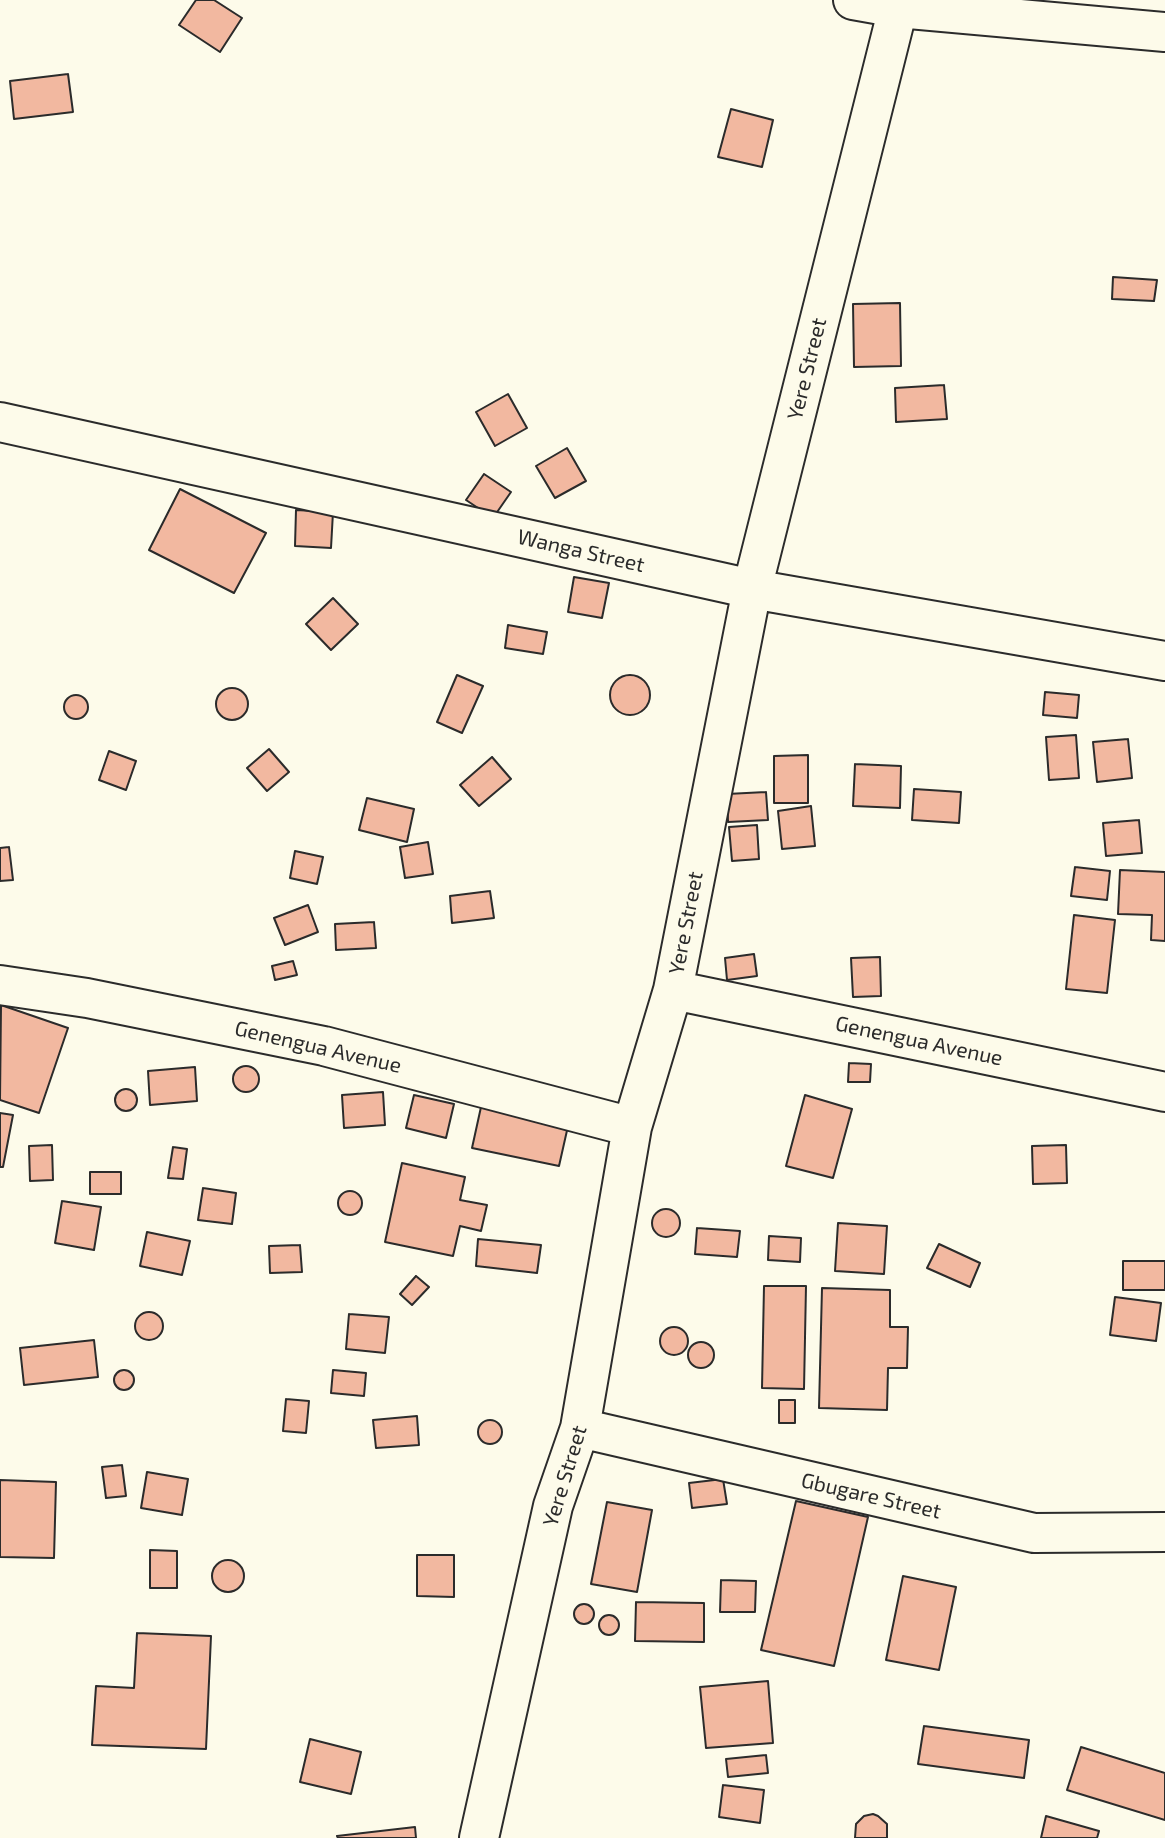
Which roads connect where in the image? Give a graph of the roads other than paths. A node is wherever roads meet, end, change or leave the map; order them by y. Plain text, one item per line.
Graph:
1 (853, 0) edge
2 (898, 8) junction
3 (1165, 32) edge
4 (0, 422) edge
5 (752, 589) junction
6 (1165, 661) edge
7 (0, 985) edge
8 (673, 989) junction
9 (1165, 1092) edge
10 (632, 1127) junction
11 (580, 1429) junction
12 (1165, 1532) edge
13 (479, 1838) edge

1 - 2 street
2 - 3 street
2 - 5 street, Yere Street
4 - 5 street, Wanga Street
5 - 6 street, Wanga Street
5 - 8 street, Yere Street
7 - 10 street, Genengua Avenue
8 - 9 street, Genengua Avenue
8 - 10 street, Yere Street
10 - 11 street, Yere Street
11 - 12 street, Gbugare Street
11 - 13 street, Yere Street

